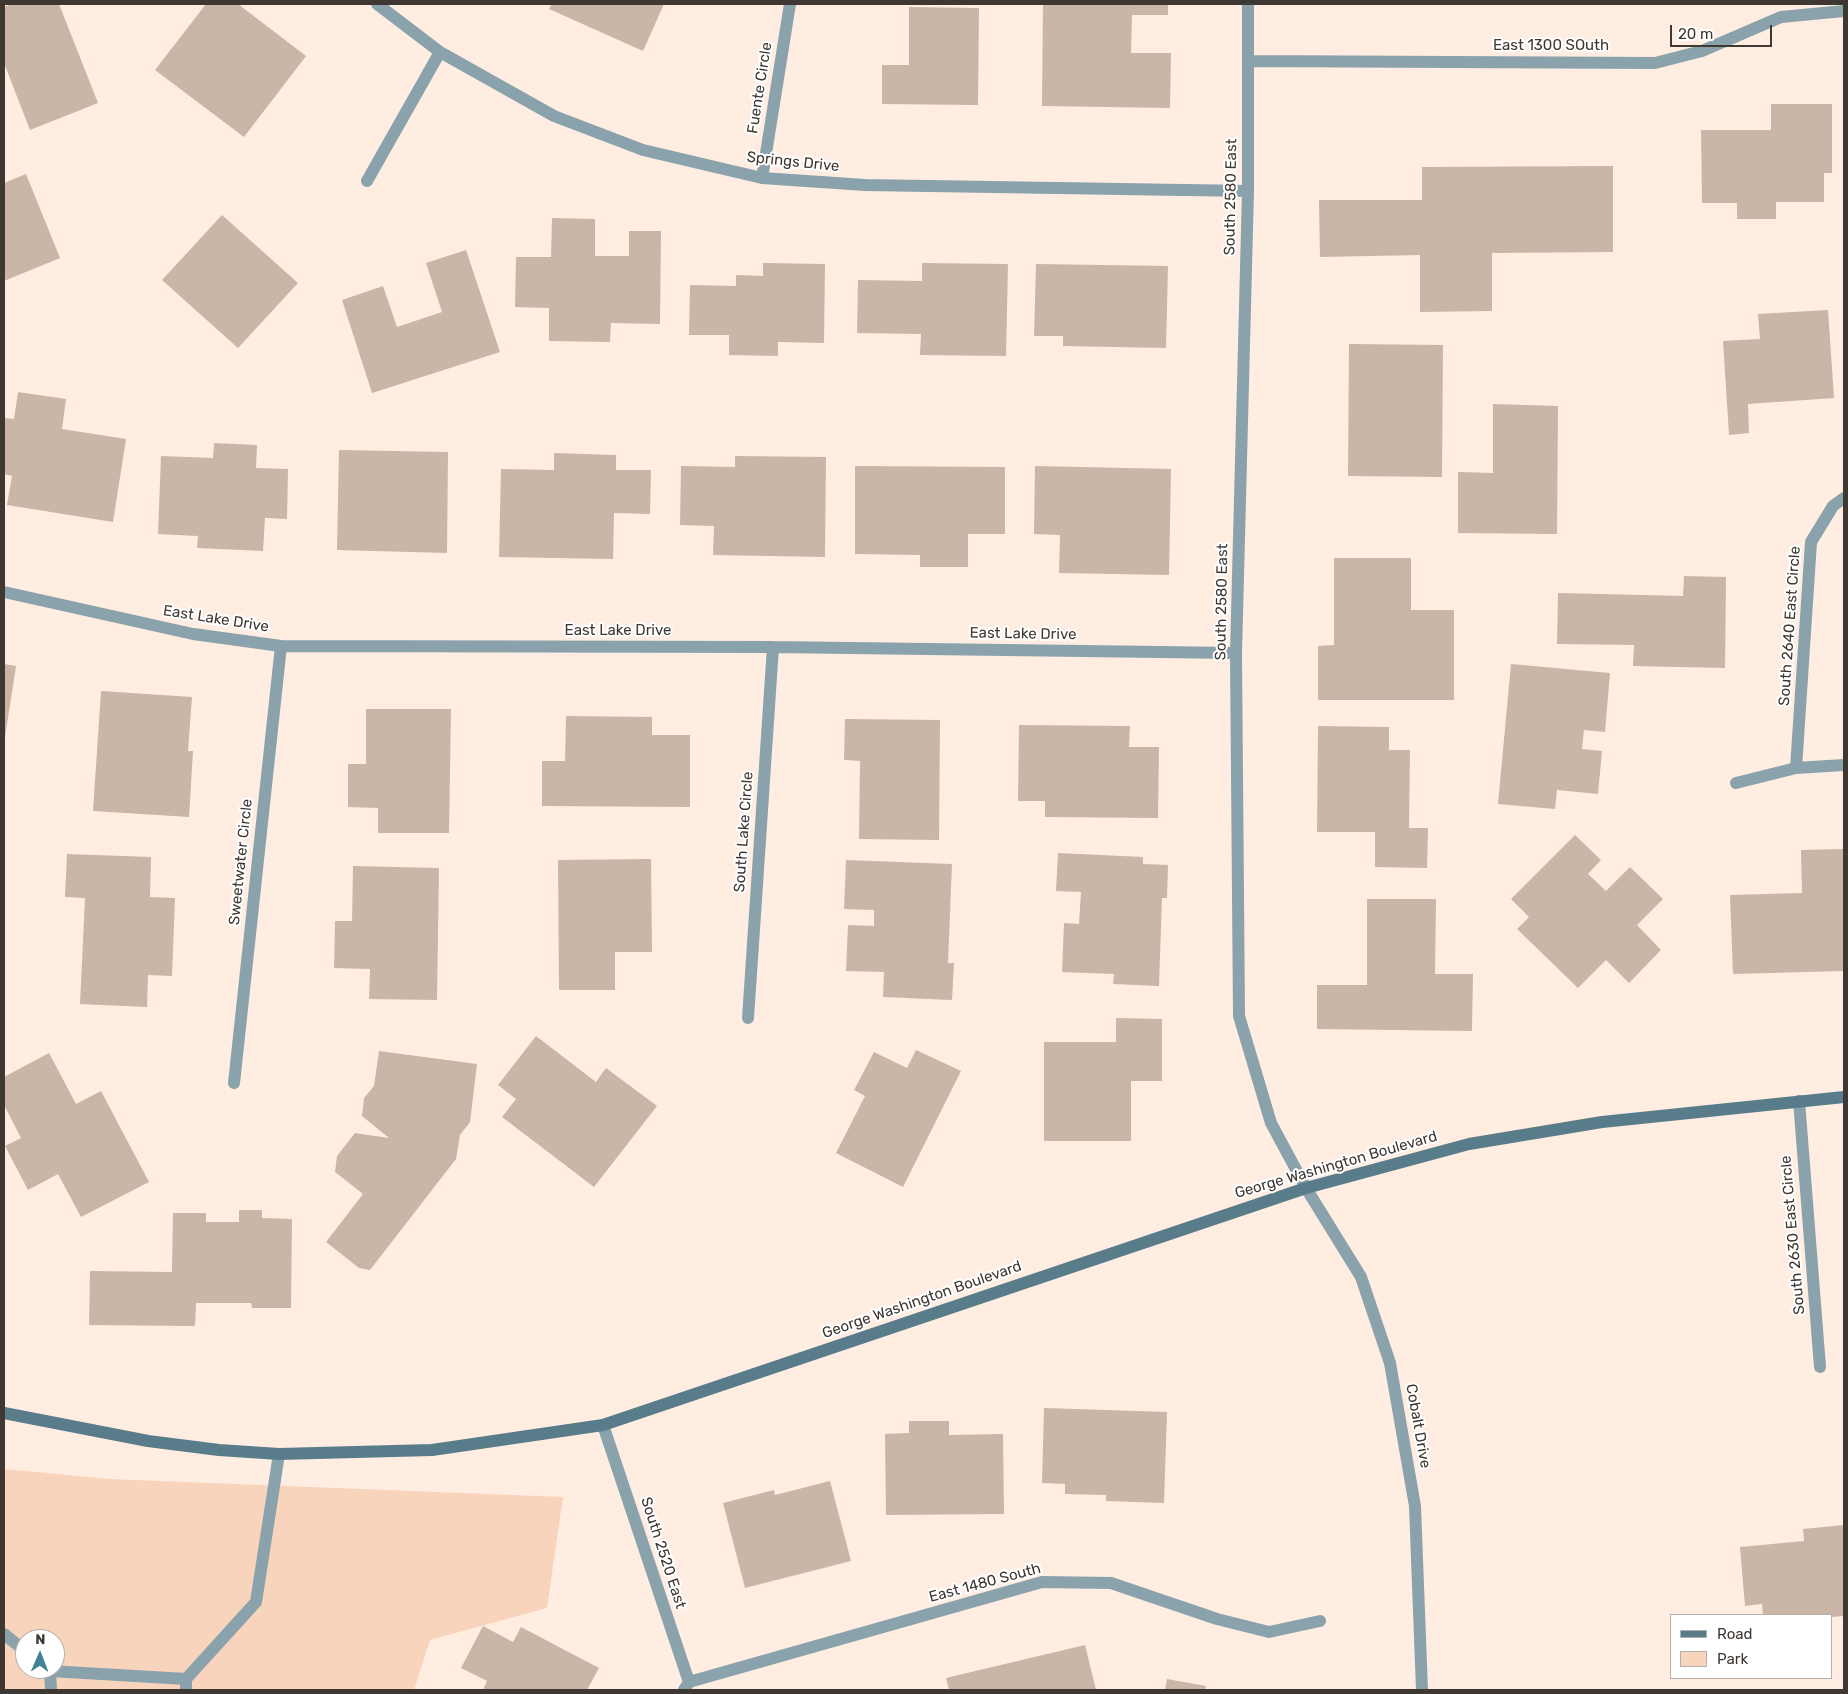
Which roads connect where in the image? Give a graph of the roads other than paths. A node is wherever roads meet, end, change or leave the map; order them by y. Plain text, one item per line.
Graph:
1 (376, 4) edge
2 (790, 4) edge
3 (1248, 4) edge
4 (1844, 11) edge
5 (440, 52) junction
6 (1248, 61) junction
7 (762, 178) junction
8 (367, 181) dead end
9 (1248, 191) junction
10 (1844, 498) edge
11 (4, 592) edge
12 (281, 646) junction
13 (772, 647) junction
14 (1236, 653) junction
15 (1844, 765) edge
16 (1796, 768) junction
17 (1736, 783) dead end
18 (748, 1018) dead end
19 (234, 1083) dead end
20 (1844, 1097) edge
21 (1799, 1101) junction
22 (1306, 1188) junction
23 (1820, 1367) dead end
24 (4, 1412) edge
25 (603, 1425) junction
26 (279, 1454) junction
27 (1320, 1621) dead end
28 (4, 1634) edge
29 (15, 1643) edge
30 (65, 1672) edge
31 (186, 1684) edge
32 (687, 1686) edge
33 (1422, 1690) edge

1 - 5 street, Springs Drive
2 - 7 street, Fuente Circle
3 - 6 street, South 2580 East
4 - 6 street, East 1300 SOuth
5 - 7 street, Springs Drive
5 - 8 street
6 - 9 street, South 2580 East
7 - 9 street, Springs Drive
9 - 14 street, South 2580 East
10 - 16 street, South 2640 East Circle
11 - 12 street, East Lake Drive
12 - 13 street, East Lake Drive
12 - 19 street, Sweetwater Circle
13 - 14 street, East Lake Drive
13 - 18 street, South Lake Circle
14 - 22 street, South 2580 East
15 - 16 street
16 - 17 street
20 - 21 main road, George Washington Boulevard
21 - 22 main road, George Washington Boulevard
21 - 23 street, South 2630 East Circle
22 - 25 main road, George Washington Boulevard
22 - 33 street, Cobalt Drive
24 - 26 main road, George Washington Boulevard
25 - 26 main road, George Washington Boulevard
25 - 32 street, South 2520 East
26 - 31 street
27 - 32 street, East 1480 South
28 - 29 street
30 - 31 street

